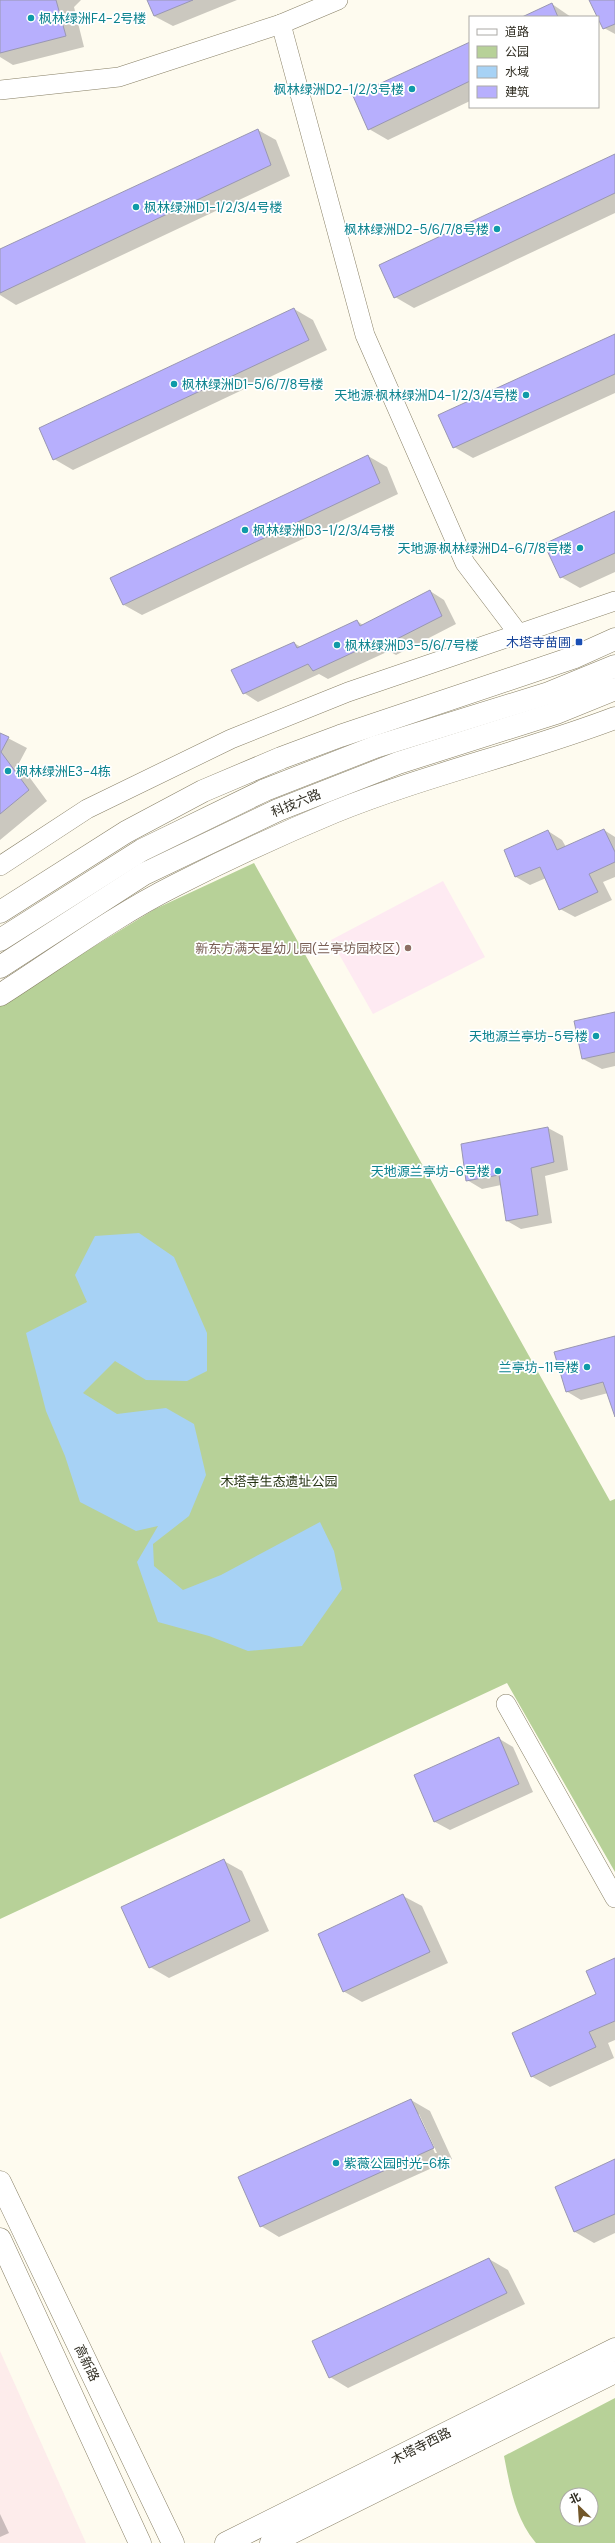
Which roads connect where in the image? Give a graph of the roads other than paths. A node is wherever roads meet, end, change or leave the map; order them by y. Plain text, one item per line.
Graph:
1 (338, 0) edge
2 (281, 24) junction
3 (0, 90) edge
4 (615, 601) edge
5 (518, 633) junction
6 (615, 639) edge
7 (615, 666) edge
8 (615, 689) edge
9 (615, 718) edge
10 (0, 866) edge
11 (0, 912) edge
12 (0, 940) edge
13 (0, 967) edge
14 (0, 996) edge
15 (506, 1704) dead end
16 (615, 1898) edge
17 (0, 2182) edge
18 (0, 2238) edge
19 (615, 2349) edge
20 (615, 2372) edge
21 (140, 2543) edge
22 (173, 2543) edge
23 (226, 2543) edge
24 (271, 2543) edge

1 - 2 street
2 - 3 street
2 - 5 street
4 - 5 street
5 - 10 street
6 - 11 main road
7 - 12 main road, 科技六路
8 - 13 main road, 科技六路
9 - 14 main road
15 - 16 street
17 - 22 main road, 高新路
18 - 21 main road, 高新路
19 - 23 main road, 木塔寺西路
20 - 24 main road, 木塔寺西路

